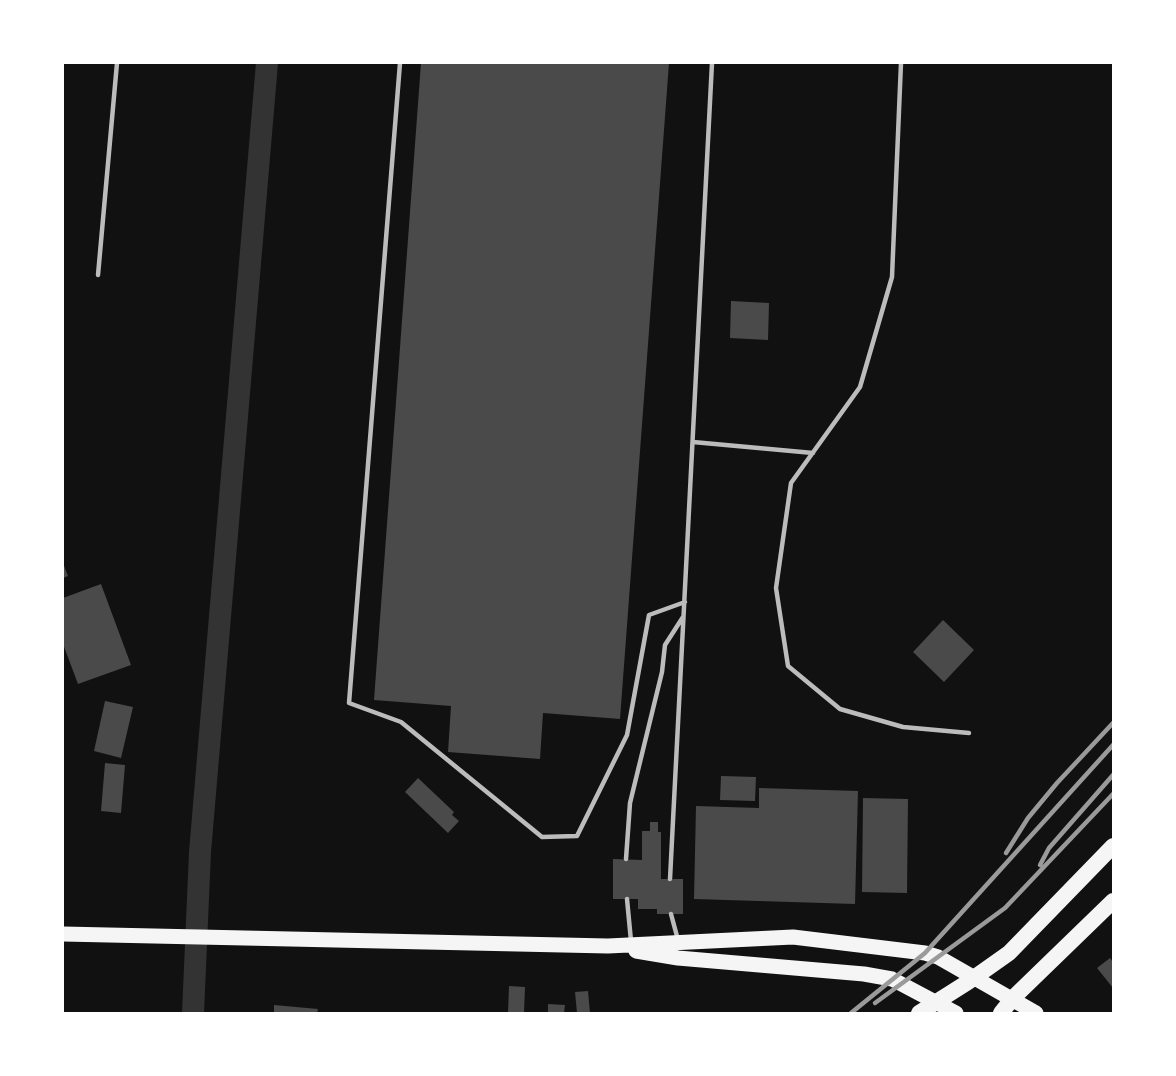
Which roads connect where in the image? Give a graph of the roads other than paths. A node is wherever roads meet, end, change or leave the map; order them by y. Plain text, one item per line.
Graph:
1 (117, 63) edge
2 (400, 63) edge
3 (712, 63) edge
4 (901, 63) edge
5 (98, 275) dead end
6 (693, 442) junction
7 (813, 453) junction
8 (685, 602) junction
9 (684, 615) junction
10 (969, 733) dead end
11 (1113, 846) edge
12 (626, 859) dead end
13 (670, 879) dead end
14 (627, 899) dead end
15 (1113, 901) edge
16 (671, 914) dead end
17 (63, 934) edge
18 (631, 947) junction
19 (678, 950) junction
20 (1013, 998) junction
21 (919, 1013) edge
22 (956, 1013) edge
23 (1001, 1013) edge
24 (1036, 1013) edge

1 - 5 lane
2 - 8 lane
3 - 6 lane
4 - 7 lane
6 - 7 lane
6 - 8 lane
7 - 10 lane
8 - 9 lane
9 - 12 lane
9 - 13 lane
11 - 21 highway
14 - 18 lane
15 - 20 highway
16 - 19 lane
17 - 18 main road
18 - 19 main road
19 - 20 main road
19 - 22 main road
20 - 23 highway
20 - 24 main road

